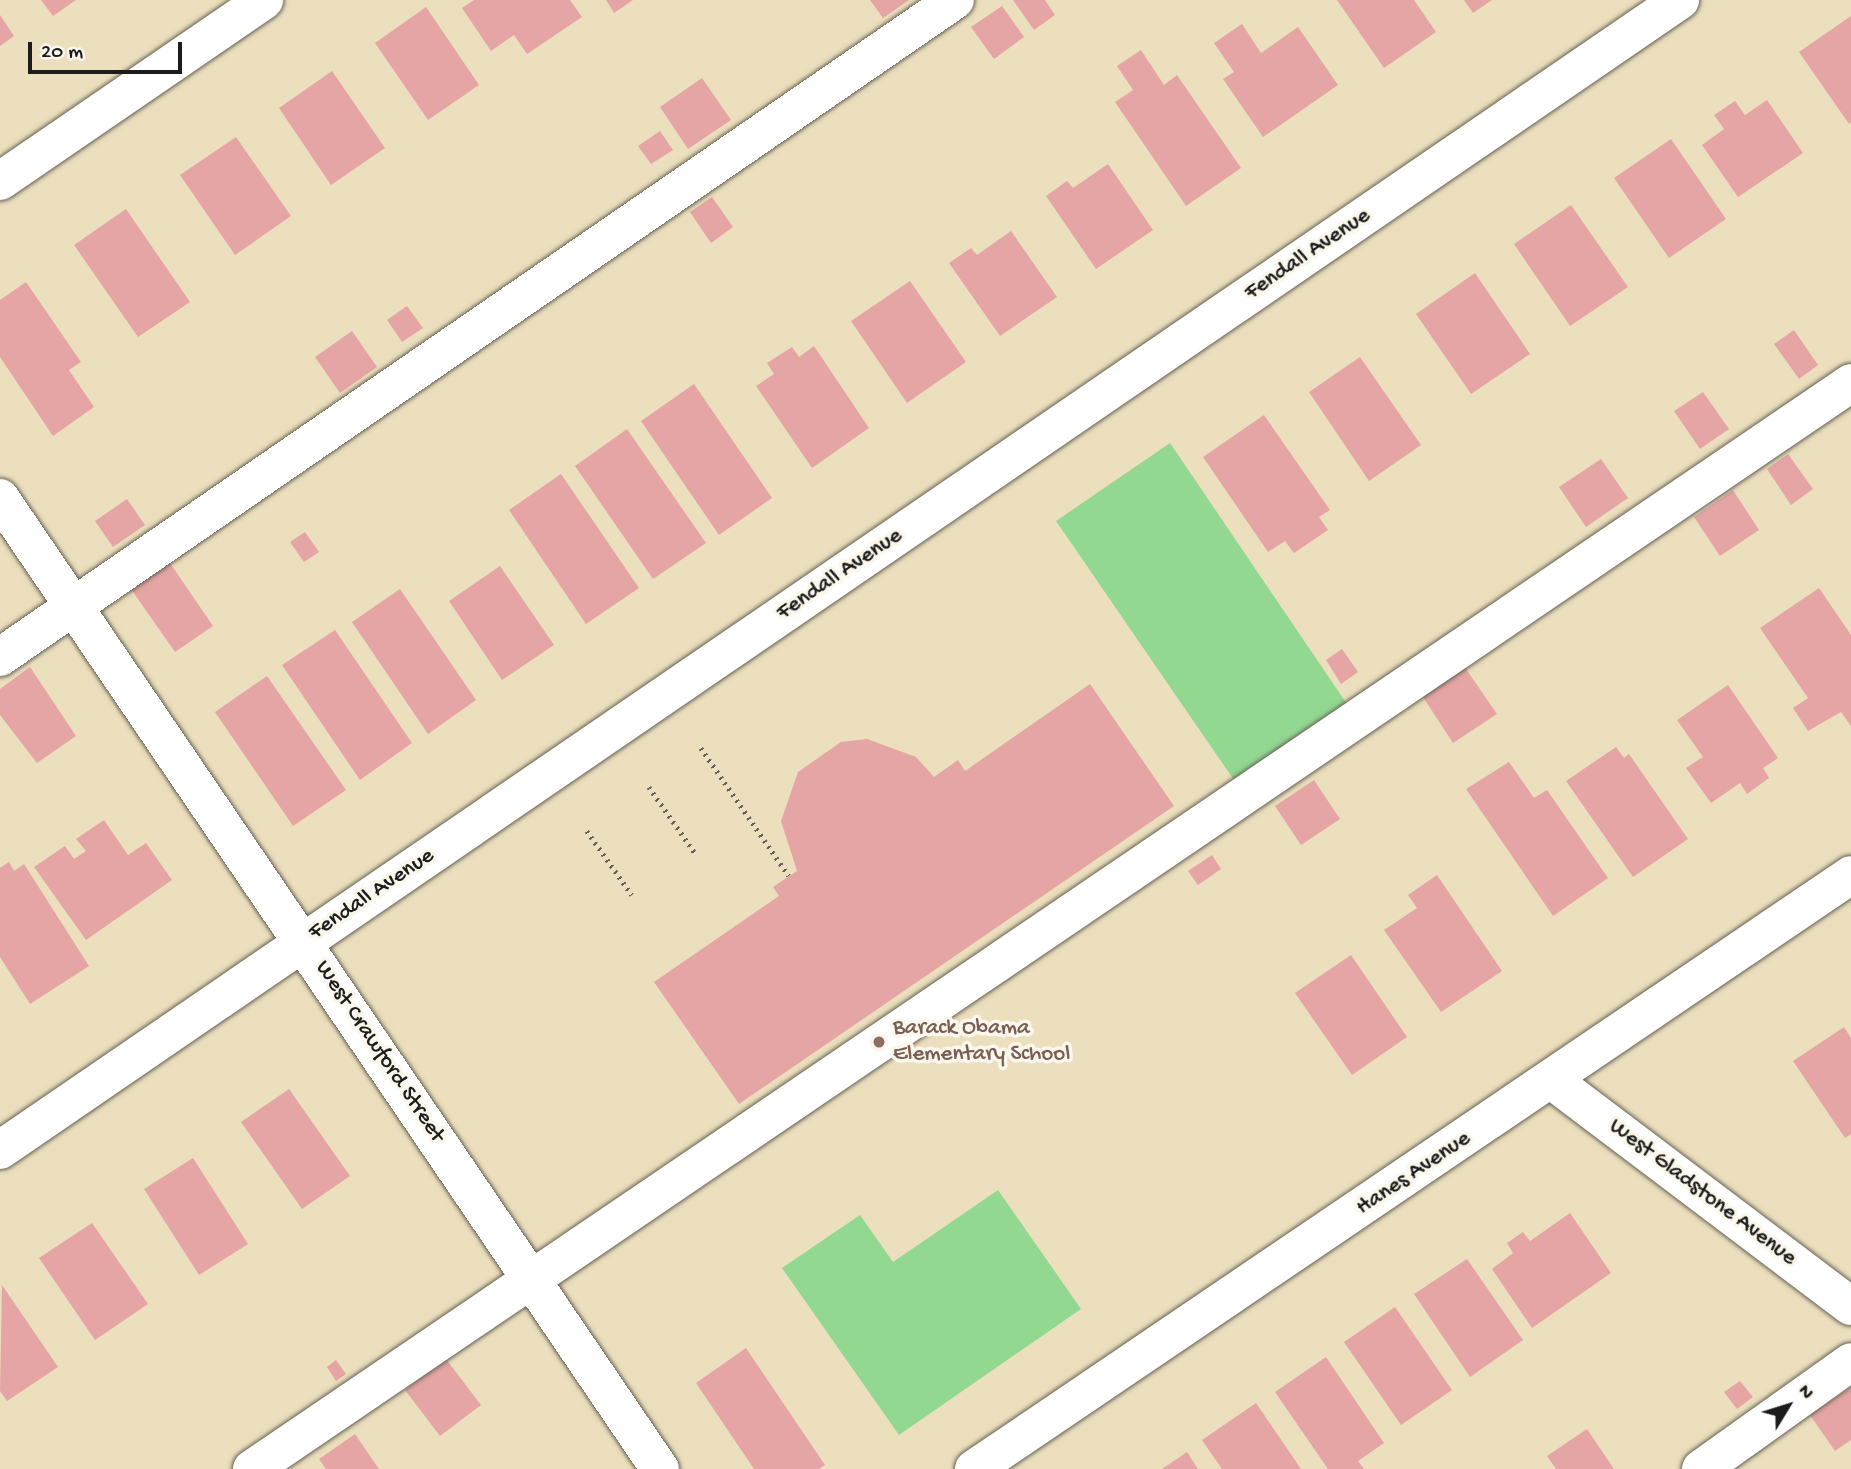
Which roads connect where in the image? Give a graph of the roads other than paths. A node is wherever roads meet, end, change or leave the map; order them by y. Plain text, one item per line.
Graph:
1 (264, 0) edge
2 (955, 0) edge
3 (1680, 0) edge
4 (0, 181) edge
5 (1851, 383) edge
6 (0, 498) edge
7 (73, 607) junction
8 (0, 657) edge
9 (1851, 875) edge
10 (304, 941) junction
11 (1553, 1081) junction
12 (0, 1150) edge
13 (528, 1277) junction
14 (1851, 1306) edge
15 (1851, 1362) edge
16 (252, 1469) edge
17 (660, 1469) edge
18 (974, 1469) edge
19 (1701, 1469) edge

1 - 4 street
2 - 7 street
3 - 10 street, Fendall Avenue
5 - 13 street
6 - 7 street, West Crawford Street
7 - 8 street
7 - 10 street, West Crawford Street
9 - 11 street, Hanes Avenue
10 - 12 street, Fendall Avenue
10 - 13 street, West Crawford Street
11 - 14 street, West Gladstone Avenue
11 - 18 street, Hanes Avenue
13 - 16 street
13 - 17 street, West Crawford Street
15 - 19 street

